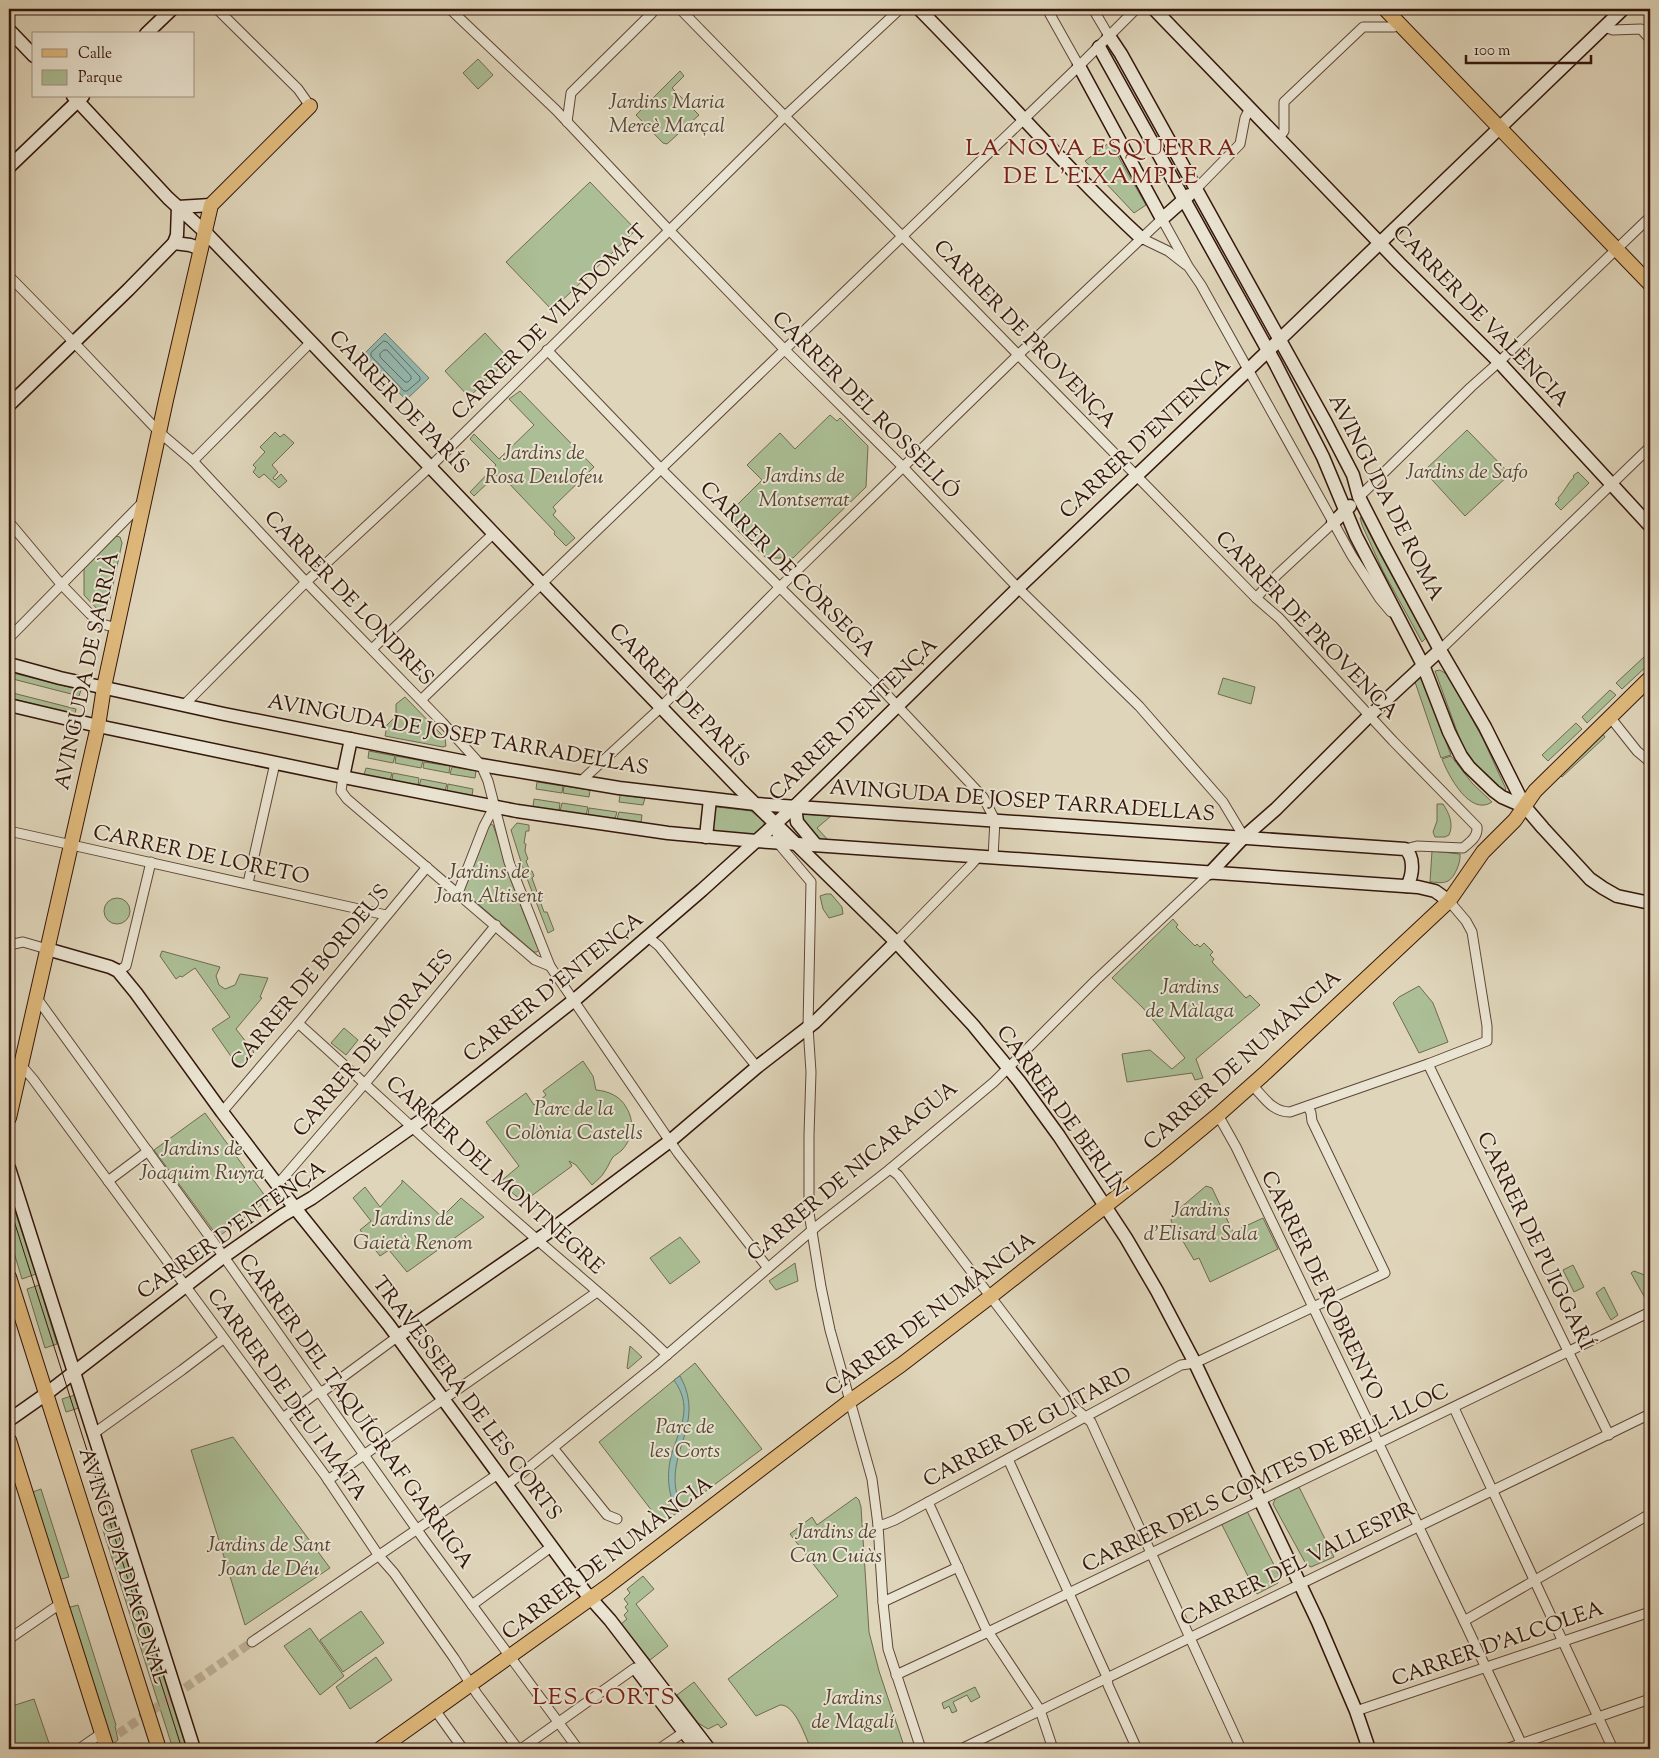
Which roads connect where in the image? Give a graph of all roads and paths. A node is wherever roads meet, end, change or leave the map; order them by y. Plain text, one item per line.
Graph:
1 (172, 9) edge
2 (216, 9) edge
3 (450, 9) edge
4 (680, 9) edge
5 (900, 9) edge
6 (919, 9) edge
7 (1047, 9) edge
8 (1093, 9) edge
9 (1136, 9) edge
10 (1154, 9) edge
11 (1385, 9) edge
12 (1623, 9) edge
13 (652, 11) edge
14 (1392, 25) junction
15 (1609, 29) junction
16 (9, 30) edge
17 (148, 32) edge
18 (1110, 36) junction
19 (1650, 40) edge
20 (1098, 47) junction
21 (32, 54) edge
22 (1079, 66) junction
23 (78, 98) edge
24 (310, 106) joint
25 (1247, 113) junction
26 (785, 116) junction
27 (1024, 120) junction
28 (567, 122) junction
29 (1500, 128) junction
30 (1279, 138) junction
31 (9, 167) edge
32 (1196, 189) junction
33 (1183, 200) junction
34 (211, 205) junction
35 (178, 207) junction
36 (1650, 217) edge
37 (1162, 219) junction
38 (669, 230) junction
39 (205, 232) junction
40 (902, 236) junction
41 (1141, 238) junction
42 (174, 243) junction
43 (1380, 243) junction
44 (200, 249) junction
45 (1616, 250) junction
46 (1188, 266) junction
47 (9, 276) edge
48 (1650, 284) edge
49 (1280, 339) junction
50 (73, 342) junction
51 (312, 342) junction
52 (784, 349) junction
53 (547, 350) junction
54 (1268, 351) junction
55 (1019, 354) junction
56 (1500, 362) junction
57 (1248, 370) junction
58 (9, 405) edge
59 (159, 432) junction
60 (1650, 447) edge
61 (193, 461) junction
62 (430, 466) junction
63 (903, 466) junction
64 (661, 468) junction
65 (1136, 476) junction
66 (1612, 485) junction
67 (1359, 497) junction
68 (144, 501) junction
69 (1346, 510) junction
70 (9, 522) edge
71 (1333, 522) junction
72 (1650, 526) edge
73 (494, 533) junction
74 (306, 582) junction
75 (541, 583) junction
76 (61, 584) junction
77 (780, 587) junction
78 (1018, 588) junction
79 (1256, 598) junction
80 (1401, 624) junction
81 (117, 628) junction
82 (9, 638) edge
83 (372, 649) junction
84 (1440, 650) junction
85 (9, 664) edge
86 (1423, 665) junction
87 (1650, 678) edge
88 (104, 687) junction
89 (421, 700) junction
90 (9, 705) edge
91 (184, 705) junction
92 (898, 705) junction
93 (661, 707) junction
94 (1370, 715) junction
95 (1610, 717) junction
96 (98, 726) junction
97 (350, 739) junction
98 (1650, 762) edge
99 (275, 763) junction
100 (481, 765) junction
101 (343, 777) junction
102 (580, 782) junction
103 (710, 799) junction
104 (756, 804) junction
105 (494, 806) junction
106 (795, 806) junction
107 (1525, 807) junction
108 (995, 820) junction
109 (776, 824) junction
110 (9, 831) edge
111 (706, 837) junction
112 (1244, 837) junction
113 (726, 839) junction
114 (1472, 840) joint
115 (756, 842) junction
116 (778, 843) junction
117 (795, 844) junction
118 (816, 845) junction
119 (71, 846) junction
120 (1405, 849) junction
121 (978, 856) junction
122 (993, 857) junction
123 (738, 858) junction
124 (151, 862) junction
125 (427, 866) junction
126 (1210, 873) junction
127 (828, 874) junction
128 (811, 882) junction
129 (248, 883) junction
130 (1407, 886) junction
131 (458, 893) junction
132 (1449, 901) junction
133 (1645, 902) edge
134 (386, 915) junction
135 (496, 925) junction
136 (648, 937) junction
137 (896, 942) junction
138 (9, 945) edge
139 (47, 949) junction
140 (550, 966) junction
141 (118, 971) junction
142 (36, 996) junction
143 (573, 1001) junction
144 (298, 1023) junction
145 (808, 1027) junction
146 (1428, 1064) junction
147 (20, 1065) junction
148 (757, 1067) junction
149 (1009, 1068) junction
150 (365, 1082) junction
151 (1252, 1085) junction
152 (1308, 1106) junction
153 (222, 1112) junction
154 (1218, 1115) junction
155 (9, 1118) edge
156 (412, 1128) junction
157 (670, 1141) junction
158 (148, 1151) junction
159 (9, 1168) edge
160 (890, 1169) junction
161 (108, 1181) junction
162 (278, 1184) junction
163 (1105, 1206) junction
164 (295, 1208) junction
165 (812, 1231) junction
166 (538, 1239) junction
167 (223, 1257) junction
168 (768, 1268) junction
169 (9, 1277) edge
170 (184, 1286) junction
171 (597, 1292) junction
172 (990, 1298) junction
173 (1312, 1307) junction
174 (1650, 1312) edge
175 (397, 1337) junction
176 (223, 1339) junction
177 (1568, 1352) junction
178 (667, 1355) junction
179 (1196, 1363) junction
180 (74, 1372) junction
181 (320, 1392) junction
182 (46, 1394) junction
183 (443, 1400) junction
184 (850, 1401) junction
185 (1454, 1408) junction
186 (1650, 1414) edge
187 (1085, 1416) junction
188 (283, 1418) junction
189 (9, 1420) edge
190 (93, 1434) junction
191 (1609, 1435) junction
192 (9, 1440) edge
193 (1378, 1444) junction
194 (554, 1449) junction
195 (364, 1454) junction
196 (1008, 1459) junction
197 (498, 1474) junction
198 (328, 1480) junction
199 (506, 1486) junction
200 (1492, 1492) junction
201 (1260, 1500) junction
202 (928, 1502) junction
203 (1650, 1514) edge
204 (617, 1518) dead end
205 (878, 1524) junction
206 (1418, 1526) junction
207 (418, 1530) junction
208 (551, 1547) junction
209 (1151, 1554) junction
210 (379, 1556) junction
211 (958, 1567) junction
212 (1534, 1580) junction
213 (1300, 1583) junction
214 (1069, 1593) junction
215 (590, 1599) junction
216 (883, 1602) junction
217 (60, 1604) junction
218 (472, 1605) junction
219 (1650, 1612) edge
220 (1464, 1621) junction
221 (989, 1632) junction
222 (1190, 1637) junction
223 (9, 1639) edge
224 (252, 1642) tunnel mouth
225 (1563, 1642) junction
226 (510, 1657) junction
227 (635, 1668) junction
228 (1486, 1668) junction
229 (896, 1675) junction
230 (1107, 1677) junction
231 (471, 1685) junction
232 (1650, 1699) edge
233 (435, 1710) junction
234 (1040, 1710) junction
235 (1356, 1711) junction
236 (1598, 1717) junction
237 (558, 1723) junction
238 (684, 1732) junction
239 (98, 1735) junction
240 (1522, 1747) edge
241 (79, 1749) edge
242 (107, 1749) edge
243 (159, 1749) edge
244 (194, 1749) edge
245 (380, 1749) edge
246 (463, 1749) edge
247 (520, 1749) edge
248 (578, 1749) edge
249 (660, 1749) edge
250 (696, 1749) edge
251 (709, 1749) edge
252 (921, 1749) edge
253 (961, 1749) edge
254 (1053, 1749) edge
255 (1137, 1749) edge
256 (1241, 1749) edge
257 (1369, 1749) edge
258 (1506, 1749) edge
259 (1613, 1749) edge

1 - 17 main road
2 - 24 street
3 - 28 street, CARRER DEL ROSSELLÓ
4 - 26 street, CARRER DE PROVENÇA
5 - 26 street, CARRER DE VILADOMAT
6 - 27 main road
7 - 22 street
8 - 18 street, AVINGUDA DE ROMA
9 - 18 street
10 - 25 main road, CARRER DE VALÈNCIA
11 - 14 main road
12 - 15 main road, CARRER D'ENTENÇA
13 - 28 street
14 - 29 main road
14 - 30 street
15 - 19 street
15 - 29 main road, CARRER D'ENTENÇA
16 - 21 main road
18 - 20 street
18 - 32 main road, AVINGUDA DE ROMA
20 - 22 street
20 - 33 main road, AVINGUDA DE ROMA
22 - 27 street
22 - 37 main road
23 - 31 main road
23 - 35 main road, CARRER DE PARÍS
24 - 34 main road
25 - 30 main road, CARRER DE VALÈNCIA
25 - 32 street
26 - 38 street, CARRER DE VILADOMAT
26 - 40 street, CARRER DE PROVENÇA
27 - 40 street
27 - 41 main road
28 - 38 street, CARRER DEL ROSSELLÓ
29 - 43 main road, CARRER D'ENTENÇA
29 - 45 main road
30 - 43 main road, CARRER DE VALÈNCIA
32 - 33 main road
32 - 49 main road, AVINGUDA DE ROMA
33 - 37 main road
33 - 54 main road, AVINGUDA DE ROMA
34 - 35 main road
34 - 39 main road, AVINGUDA DE SARRIÀ
35 - 39 main road, CARRER DE PARÍS
35 - 42 main road
36 - 45 street
37 - 41 street
37 - 46 street, AVINGUDA DE ROMA
38 - 52 street, CARRER DEL ROSSELLÓ
38 - 53 street, CARRER DE VILADOMAT
39 - 44 main road, AVINGUDA DE SARRIÀ
39 - 51 main road, CARRER DE PARÍS
40 - 52 street
40 - 55 street, CARRER DE PROVENÇA
41 - 46 street
41 - 55 street
42 - 44 main road
42 - 50 main road
43 - 49 main road, CARRER D'ENTENÇA
43 - 56 main road, CARRER DE VALÈNCIA
44 - 59 main road, AVINGUDA DE SARRIÀ
45 - 48 main road
45 - 56 street
46 - 57 street, AVINGUDA DE ROMA
47 - 50 street, CARRER DE LONDRES
49 - 54 main road, CARRER D'ENTENÇA
49 - 67 main road, AVINGUDA DE ROMA
50 - 58 main road
50 - 59 street, CARRER DE LONDRES
51 - 61 street
51 - 62 main road, CARRER DE PARÍS
52 - 63 street, CARRER DEL ROSSELLÓ
52 - 64 street
53 - 62 street, CARRER DE VILADOMAT
53 - 64 street, CARRER DE CÒRSEGA
54 - 57 main road, CARRER D'ENTENÇA
54 - 69 main road, AVINGUDA DE ROMA
55 - 63 street
55 - 65 street, CARRER DE PROVENÇA
56 - 66 main road, CARRER DE VALÈNCIA
56 - 67 street
57 - 65 main road, CARRER D'ENTENÇA
57 - 71 street, AVINGUDA DE ROMA
59 - 61 street, CARRER DE LONDRES
59 - 68 main road, AVINGUDA DE SARRIÀ
60 - 66 street
61 - 74 street, CARRER DE LONDRES
62 - 73 main road, CARRER DE PARÍS
62 - 74 street, CARRER DE VILADOMAT
63 - 77 street
63 - 78 street, CARRER DEL ROSSELLÓ
64 - 75 street
64 - 77 street, CARRER DE CÒRSEGA
65 - 78 main road, CARRER D'ENTENÇA
65 - 79 street, CARRER DE PROVENÇA
66 - 72 main road, CARRER DE VALÈNCIA
66 - 84 street
67 - 69 main road
67 - 84 main road, AVINGUDA DE ROMA
68 - 76 street
68 - 81 main road, AVINGUDA DE SARRIÀ
69 - 71 main road
69 - 80 main road, AVINGUDA DE ROMA
70 - 76 street
71 - 79 street
71 - 80 street, AVINGUDA DE ROMA
73 - 75 main road, CARRER DE PARÍS
73 - 83 street
74 - 83 street, CARRER DE LONDRES
74 - 91 street, CARRER DE VILADOMAT
75 - 89 street
75 - 93 main road, CARRER DE PARÍS
76 - 81 street
76 - 82 street
77 - 92 street, CARRER DE CÒRSEGA
77 - 93 street
78 - 92 main road, CARRER D'ENTENÇA
78 - 112 street, CARRER DEL ROSSELLÓ
79 - 94 street, CARRER DE PROVENÇA
80 - 86 main road, AVINGUDA DE ROMA
81 - 88 main road, AVINGUDA DE SARRIÀ
83 - 89 street, CARRER DE LONDRES
84 - 86 main road
84 - 107 main road, AVINGUDA DE ROMA
85 - 88 main road, AVINGUDA DE JOSEP TARRADELLAS
86 - 94 main road
86 - 107 main road, AVINGUDA DE ROMA
87 - 95 main road, CARRER DE NUMÀNCIA
88 - 91 main road, AVINGUDA DE JOSEP TARRADELLAS
88 - 96 main road, AVINGUDA DE SARRIÀ
89 - 100 street, CARRER DE LONDRES
90 - 96 main road
91 - 97 main road, AVINGUDA DE JOSEP TARRADELLAS
92 - 106 main road, CARRER D'ENTENÇA
92 - 108 street, CARRER DE CÒRSEGA
93 - 102 street
93 - 104 main road, CARRER DE PARÍS
94 - 112 main road
94 - 114 street, CARRER DE PROVENÇA
95 - 98 street
95 - 107 main road, CARRER DE NUMÀNCIA
96 - 99 main road
96 - 119 main road, AVINGUDA DE SARRIÀ
97 - 100 main road, AVINGUDA DE JOSEP TARRADELLAS
97 - 101 main road
99 - 101 main road
99 - 129 street
100 - 102 main road, AVINGUDA DE JOSEP TARRADELLAS
100 - 105 street, CARRER DE LONDRES
101 - 105 main road
101 - 125 street
102 - 103 main road, AVINGUDA DE JOSEP TARRADELLAS
103 - 104 main road, AVINGUDA DE JOSEP TARRADELLAS
103 - 111 main road
104 - 106 main road, AVINGUDA DE JOSEP TARRADELLAS
104 - 109 main road
105 - 111 main road
105 - 131 street
105 - 140 street, CARRER DE LONDRES
106 - 108 main road, AVINGUDA DE JOSEP TARRADELLAS
106 - 109 main road, CARRER D'ENTENÇA
106 - 118 main road
107 - 132 main road, CARRER DE NUMÀNCIA
107 - 133 main road
108 - 112 main road, AVINGUDA DE JOSEP TARRADELLAS
108 - 122 street
109 - 115 main road, CARRER D'ENTENÇA
109 - 116 street
109 - 117 main road
110 - 119 street, CARRER DE LORETO
111 - 113 main road
112 - 120 main road, AVINGUDA DE JOSEP TARRADELLAS
112 - 126 main road
113 - 115 main road
113 - 123 main road
114 - 120 street, AVINGUDA DE JOSEP TARRADELLAS
115 - 116 main road
115 - 123 main road, CARRER D'ENTENÇA
116 - 117 main road
116 - 128 street
117 - 118 main road
117 - 127 main road, CARRER DE BERLÍN
118 - 121 main road
119 - 124 street, CARRER DE LORETO
119 - 139 main road, AVINGUDA DE SARRIÀ
120 - 130 main road
121 - 122 main road
121 - 137 street
122 - 126 main road
123 - 136 main road, CARRER D'ENTENÇA
124 - 129 street, CARRER DE LORETO
124 - 141 street
125 - 131 street
125 - 134 street, CARRER DE BORDEUS
126 - 130 main road
126 - 149 street, CARRER DE NICARAGUA
127 - 128 street
127 - 137 main road, CARRER DE BERLÍN
128 - 145 street
129 - 134 street, CARRER DE LORETO
130 - 132 main road
131 - 135 street
132 - 146 street
132 - 151 main road, CARRER DE NUMÀNCIA
134 - 144 street, CARRER DE BORDEUS
135 - 140 street
135 - 150 street, CARRER DE MORALES
136 - 143 main road, CARRER D'ENTENÇA
136 - 148 street
137 - 145 main road
137 - 149 main road, CARRER DE BERLÍN
138 - 139 street
139 - 141 main road, TRAVESSERA DE LES CORTS
139 - 142 main road, AVINGUDA DE SARRIÀ
140 - 143 street, CARRER DE LONDRES
141 - 153 main road, TRAVESSERA DE LES CORTS
142 - 147 main road, AVINGUDA DE SARRIÀ
142 - 158 street, CARRER DEL TAQUÍGRAF GARRIGA
143 - 156 main road, CARRER D'ENTENÇA
143 - 157 street, CARRER DE LONDRES
144 - 150 street, CARRER DEL MONTNEGRE
144 - 153 street, CARRER DE BORDEUS
145 - 148 main road
145 - 165 street
146 - 152 street
146 - 177 street, CARRER DE PUIGGARÍ
147 - 155 main road, AVINGUDA DE SARRIÀ
147 - 161 street, CARRER DE DEU I MATA
148 - 157 main road
149 - 160 street, CARRER DE NICARAGUA
149 - 163 main road, CARRER DE BERLÍN
150 - 156 street, CARRER DEL MONTNEGRE
150 - 162 street, CARRER DE MORALES
151 - 152 street
151 - 154 main road, CARRER DE NUMÀNCIA
152 - 173 street, CARRER DE GUITARD
153 - 162 main road, TRAVESSERA DE LES CORTS
154 - 163 main road, CARRER DE NUMÀNCIA
154 - 173 street, CARRER DE ROBRENYO
156 - 164 main road, CARRER D'ENTENÇA
156 - 166 street, CARRER DEL MONTNEGRE
157 - 166 main road
157 - 168 street, CARRER DE LONDRES
158 - 161 street
158 - 167 street, CARRER DEL TAQUÍGRAF GARRIGA
159 - 180 main road
160 - 165 street, CARRER DE NICARAGUA
160 - 172 street
161 - 170 street, CARRER DE DEU I MATA
162 - 164 main road, TRAVESSERA DE LES CORTS
163 - 172 main road, CARRER DE NUMÀNCIA
163 - 179 main road, CARRER DE BERLÍN
164 - 167 main road, CARRER D'ENTENÇA
164 - 175 main road, TRAVESSERA DE LES CORTS
165 - 168 street, CARRER DE NICARAGUA
165 - 184 street
166 - 171 street, CARRER DEL MONTNEGRE
166 - 175 main road
167 - 170 main road, CARRER D'ENTENÇA
167 - 181 street, CARRER DEL TAQUÍGRAF GARRIGA
168 - 178 street, CARRER DE NICARAGUA
169 - 182 main road, AVINGUDA DIAGONAL
170 - 176 street, CARRER DE DEU I MATA
170 - 180 main road, CARRER D'ENTENÇA
171 - 178 street, CARRER DEL MONTNEGRE
171 - 183 street
172 - 184 main road, CARRER DE NUMÀNCIA
172 - 187 street
173 - 179 street, CARRER DE GUITARD
173 - 193 street, CARRER DE ROBRENYO
174 - 177 street, CARRER DELS COMTES DE BELL-LLOC
175 - 181 street
175 - 183 main road, TRAVESSERA DE LES CORTS
176 - 188 street, CARRER DE DEU I MATA
176 - 190 street
177 - 185 street, CARRER DELS COMTES DE BELL-LLOC
177 - 191 street, CARRER DE PUIGGARÍ
178 - 194 street, CARRER DE NICARAGUA
179 - 187 street, CARRER DE GUITARD
179 - 201 main road, CARRER DE BERLÍN
180 - 182 main road
180 - 190 main road
181 - 188 street
181 - 195 street, CARRER DEL TAQUÍGRAF GARRIGA
182 - 189 main road
182 - 243 main road, AVINGUDA DIAGONAL
183 - 195 street
183 - 197 main road, TRAVESSERA DE LES CORTS
184 - 205 street
184 - 215 main road, CARRER DE NUMÀNCIA
185 - 193 street, CARRER DELS COMTES DE BELL-LLOC
185 - 200 street
186 - 191 street, CARRER DEL VALLESPIR
187 - 196 street, CARRER DE GUITARD
187 - 209 street
188 - 198 street, CARRER DE DEU I MATA
190 - 244 main road
191 - 200 street, CARRER DEL VALLESPIR
192 - 217 main road
193 - 201 street, CARRER DELS COMTES DE BELL-LLOC
193 - 206 street, CARRER DE ROBRENYO
194 - 199 street, CARRER DE NICARAGUA
194 - 204 street
195 - 198 street
195 - 207 street, CARRER DEL TAQUÍGRAF GARRIGA
196 - 202 street, CARRER DE GUITARD
196 - 214 street
197 - 199 main road, TRAVESSERA DE LES CORTS
197 - 207 street
198 - 210 street, CARRER DE DEU I MATA
199 - 208 main road, TRAVESSERA DE LES CORTS
200 - 206 street, CARRER DEL VALLESPIR
200 - 212 street
201 - 209 street, CARRER DELS COMTES DE BELL-LLOC
201 - 213 main road, CARRER DE BERLÍN
202 - 205 street, CARRER DE GUITARD
202 - 211 street
203 - 212 street
205 - 216 street
206 - 213 street, CARRER DEL VALLESPIR
206 - 220 street, CARRER DE ROBRENYO
207 - 210 street
207 - 218 street, CARRER DEL TAQUÍGRAF GARRIGA
208 - 215 main road, TRAVESSERA DE LES CORTS
208 - 218 street
209 - 214 street, CARRER DELS COMTES DE BELL-LLOC
209 - 222 street
210 - 224 street
210 - 231 street, CARRER DE DEU I MATA
211 - 216 street
211 - 221 street
212 - 220 street
212 - 225 street
213 - 222 street, CARRER DEL VALLESPIR
213 - 235 main road, CARRER DE BERLÍN
214 - 221 street, CARRER DELS COMTES DE BELL-LLOC
214 - 230 street
215 - 226 main road, CARRER DE NUMÀNCIA
215 - 227 main road, TRAVESSERA DE LES CORTS
215 - 251 main road, TRAVESSERA DE LES CORTS
216 - 229 street
217 - 223 street
217 - 239 main road
218 - 226 street, CARRER DEL TAQUÍGRAF GARRIGA
219 - 225 street, CARRER D'ALCOLEA
220 - 228 street, CARRER DE ROBRENYO
221 - 229 street, CARRER DELS COMTES DE BELL-LLOC
221 - 234 street
222 - 230 street, CARRER DEL VALLESPIR
222 - 256 street
225 - 228 street, CARRER D'ALCOLEA
225 - 236 street
226 - 231 main road, CARRER DE NUMÀNCIA
226 - 237 street, CARRER DEL TAQUÍGRAF GARRIGA
227 - 237 street
227 - 238 main road, TRAVESSERA DE LES CORTS
228 - 235 street, CARRER D'ALCOLEA
228 - 240 street, CARRER DE ROBRENYO
229 - 252 street
230 - 234 street, CARRER DEL VALLESPIR
230 - 255 street
231 - 233 main road, CARRER DE NUMÀNCIA
231 - 247 street, CARRER DE DEU I MATA
232 - 236 street
233 - 245 main road, CARRER DE NUMÀNCIA
233 - 246 street
234 - 253 street, CARRER DEL VALLESPIR
234 - 254 street
235 - 257 main road, CARRER DE BERLÍN
236 - 240 street
236 - 259 street
237 - 247 street
237 - 248 street, CARRER DEL TAQUÍGRAF GARRIGA
238 - 249 street
238 - 250 main road, TRAVESSERA DE LES CORTS
239 - 241 street
239 - 242 main road
240 - 258 street

